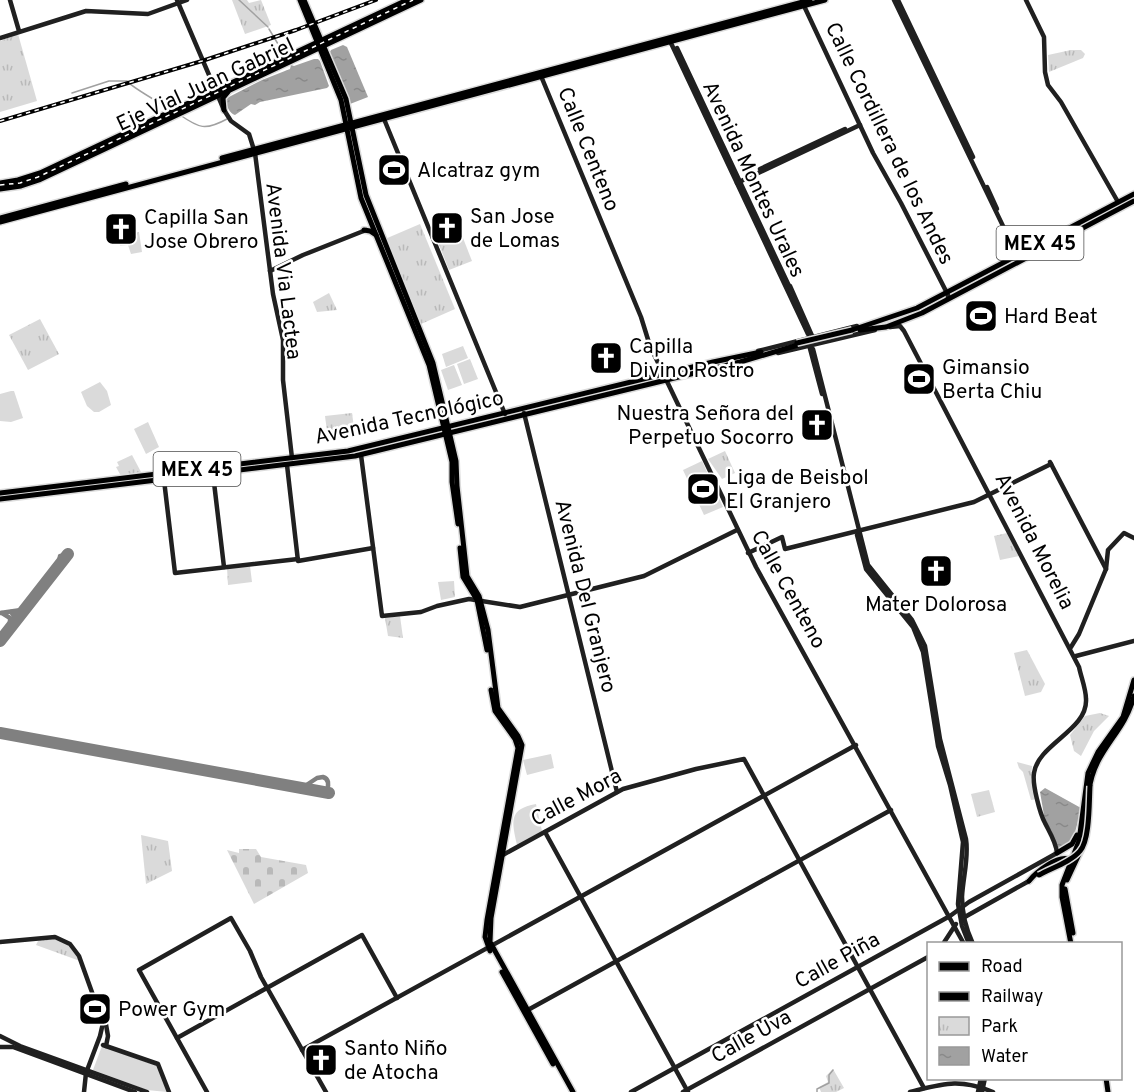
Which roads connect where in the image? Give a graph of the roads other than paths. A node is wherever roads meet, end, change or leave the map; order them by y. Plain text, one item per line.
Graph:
1 (10, 0) edge
2 (187, 0) edge
3 (300, 0) edge
4 (304, 0) edge
5 (407, 0) edge
6 (421, 0) edge
7 (825, 0) edge
8 (1026, 0) edge
9 (178, 2) edge
10 (808, 2) edge
11 (897, 2) edge
12 (304, 10) junction
13 (312, 18) junction
14 (315, 30) junction
15 (19, 31) junction
16 (0, 39) edge
17 (331, 39) junction
18 (672, 40) junction
19 (320, 44) junction
20 (309, 50) junction
21 (325, 56) junction
22 (541, 75) junction
23 (211, 80) junction
24 (229, 87) junction
25 (217, 93) junction
26 (205, 99) junction
27 (345, 108) junction
28 (226, 112) junction
29 (175, 113) junction
30 (384, 119) junction
31 (370, 120) junction
32 (859, 124) junction
33 (360, 125) junction
34 (349, 126) junction
35 (334, 130) junction
36 (352, 142) junction
37 (254, 152) junction
38 (738, 181) junction
39 (0, 183) edge
40 (0, 189) edge
41 (1133, 196) edge
42 (1118, 202) junction
43 (1095, 218) junction
44 (0, 220) edge
45 (369, 227) junction
46 (378, 238) junction
47 (1018, 255) junction
48 (975, 268) dead end
49 (268, 271) junction
50 (986, 272) junction
51 (947, 296) junction
52 (894, 317) junction
53 (868, 324) junction
54 (903, 324) junction
55 (878, 328) junction
56 (852, 331) junction
57 (809, 336) junction
58 (810, 348) junction
59 (749, 357) junction
60 (665, 377) junction
61 (589, 396) junction
62 (526, 412) junction
63 (505, 414) junction
64 (443, 416) junction
65 (485, 422) junction
66 (464, 423) junction
67 (527, 423) joint
68 (447, 431) junction
69 (459, 431) junction
70 (433, 434) junction
71 (393, 441) junction
72 (401, 443) junction
73 (451, 447) junction
74 (387, 449) junction
75 (361, 455) junction
76 (290, 462) junction
77 (213, 474) junction
78 (164, 480) junction
79 (0, 493) edge
80 (990, 494) junction
81 (0, 499) edge
82 (737, 530) junction
83 (858, 531) junction
84 (1134, 538) edge
85 (373, 548) junction
86 (748, 553) junction
87 (298, 560) junction
88 (224, 567) junction
89 (1106, 569) junction
90 (471, 590) junction
91 (568, 595) junction
92 (469, 599) junction
93 (479, 600) junction
94 (1133, 643) edge
95 (1072, 648) junction
96 (1084, 655) junction
97 (1077, 657) junction
98 (1080, 663) junction
99 (1134, 680) edge
100 (1134, 696) edge
101 (856, 746) junction
102 (1037, 763) junction
103 (1090, 786) junction
104 (617, 792) junction
105 (764, 796) junction
106 (891, 810) junction
107 (1082, 819) junction
108 (545, 832) junction
109 (1057, 853) junction
110 (500, 857) junction
111 (799, 860) junction
112 (1069, 867) junction
113 (1029, 880) junction
114 (580, 897) junction
115 (961, 906) junction
116 (950, 916) junction
117 (962, 919) junction
118 (955, 926) junction
119 (0, 940) edge
120 (967, 941) edge
121 (944, 942) edge
122 (1072, 942) edge
123 (1073, 942) edge
124 (490, 946) junction
125 (927, 958) edge
126 (616, 961) junction
127 (858, 967) junction
128 (267, 988) junction
129 (870, 989) junction
130 (397, 998) junction
131 (526, 1011) junction
132 (0, 1036) edge
133 (177, 1038) junction
134 (102, 1044) junction
135 (0, 1045) edge
136 (302, 1050) junction
137 (675, 1068) junction
138 (88, 1072) junction
139 (924, 1088) junction
140 (980, 1090) edge
141 (206, 1091) edge
142 (634, 1091) edge
143 (686, 1091) edge
144 (84, 1092) edge
145 (135, 1092) edge
146 (147, 1092) edge
147 (169, 1092) edge
148 (326, 1092) edge
149 (571, 1092) edge
150 (910, 1092) edge
151 (993, 1092) edge

1 - 15 street
2 - 9 street
3 - 12 main road
4 - 13 main road
5 - 17 main road, Eje Vial Juan Gabriel
6 - 17 main road, Eje Vial Juan Gabriel
7 - 10 main road
8 - 42 street
9 - 15 street
9 - 23 street
10 - 18 main road
10 - 32 street, Calle Cordillera de los Andes
11 - 47 street
12 - 13 main road
12 - 14 main road
13 - 14 main road
14 - 17 main road
14 - 19 main road
14 - 20 main road
15 - 16 street
17 - 19 main road, Eje Vial Juan Gabriel
17 - 21 main road
18 - 22 main road
18 - 38 street, Avenida Montes Urales
19 - 20 main road, Eje Vial Juan Gabriel
19 - 21 main road
20 - 21 main road
20 - 24 main road, Eje Vial Juan Gabriel
21 - 27 main road
22 - 30 main road
22 - 31 main road
22 - 60 street, Calle Centeno
23 - 24 main road
23 - 25 street
23 - 26 main road
24 - 25 main road, Eje Vial Juan Gabriel
24 - 28 main road
25 - 26 main road, Eje Vial Juan Gabriel
25 - 28 street
26 - 28 main road
26 - 29 main road, Eje Vial Juan Gabriel
27 - 31 main road
27 - 34 main road
27 - 35 main road
28 - 37 street
29 - 39 main road, Eje Vial Juan Gabriel
29 - 40 main road, Eje Vial Juan Gabriel
30 - 31 main road
30 - 63 street
31 - 33 main road
31 - 34 main road
32 - 38 street
32 - 51 street, Calle Cordillera de los Andes
33 - 34 main road
33 - 36 main road
34 - 35 main road
34 - 36 main road
35 - 36 main road
35 - 37 main road
36 - 45 main road
37 - 44 main road
37 - 49 street, Avenida Via Lactea
38 - 57 street, Avenida Montes Urales
41 - 42 main road, Avenida Tecnológico / MEX 45
41 - 43 main road, Avenida Tecnológico / MEX 45
42 - 43 main road, Avenida Tecnológico / MEX 45
43 - 47 main road, Avenida Tecnológico / MEX 45
45 - 46 main road
45 - 46 main road
45 - 49 street
45 - 64 main road
46 - 64 main road
47 - 50 main road, Avenida Tecnológico / MEX 45
47 - 51 main road, Avenida Tecnológico / MEX 45
48 - 50 main road
49 - 76 street, Avenida Via Lactea
50 - 51 main road, Avenida Tecnológico / MEX 45
51 - 52 main road, Avenida Tecnológico / MEX 45
51 - 54 main road, Avenida Tecnológico / MEX 45
52 - 53 main road, Avenida Tecnológico / MEX 45
52 - 54 main road
53 - 56 main road, Avenida Tecnológico / MEX 45
53 - 57 street, Avenida Tecnológico
54 - 55 main road, Avenida Tecnológico / MEX 45
54 - 80 street, Avenida Morelia
55 - 56 main road, Avenida Tecnológico / MEX 45
55 - 58 street, Avenida Tecnológico
56 - 59 main road, Avenida Tecnológico / MEX 45, bridge
57 - 58 street, Avenida Montes Urales
57 - 59 street, Avenida Tecnológico
58 - 59 street, Avenida Tecnológico
58 - 83 street, Avenida Montes Urales
59 - 60 main road, Avenida Tecnológico / MEX 45
60 - 61 main road, Avenida Tecnológico / MEX 45
60 - 82 street, Calle Centeno
61 - 62 main road, Avenida Tecnológico / MEX 45
61 - 62 main road, Avenida Tecnológico / MEX 45
62 - 63 main road, Avenida Tecnológico / MEX 45
62 - 65 main road, Avenida Tecnológico / MEX 45
62 - 67 main road
63 - 65 main road, Avenida Tecnológico / MEX 45
64 - 66 main road
64 - 68 main road
64 - 70 main road
65 - 66 main road, Avenida Tecnológico / MEX 45
65 - 69 main road, Avenida Tecnológico / MEX 45
66 - 68 main road, Avenida Tecnológico / MEX 45
67 - 91 street, Avenida Del Granjero
68 - 69 main road, Avenida Tecnológico / MEX 45
68 - 70 main road, Avenida Tecnológico / MEX 45
68 - 73 main road
69 - 73 main road
70 - 72 main road, Avenida Tecnológico / MEX 45
70 - 73 main road
71 - 72 main road, Avenida Tecnológico / MEX 45
71 - 74 main road
71 - 76 main road, Avenida Tecnológico / MEX 45
72 - 74 main road, Avenida Tecnológico / MEX 45
73 - 90 main road
73 - 93 main road
74 - 75 main road, Avenida Tecnológico / MEX 45
75 - 76 main road, Avenida Tecnológico / MEX 45
75 - 85 street
76 - 77 main road, Avenida Tecnológico / MEX 45
76 - 79 main road, Avenida Tecnológico / MEX 45
76 - 87 street, Avenida Via Lactea
77 - 78 main road, Avenida Tecnológico / MEX 45
77 - 88 street
78 - 81 main road, Avenida Tecnológico / MEX 45
78 - 88 street
80 - 83 street
80 - 89 street
80 - 95 street, Avenida Morelia
80 - 102 street, Avenida Morelia
82 - 86 street, Calle Centeno
82 - 91 street
83 - 86 street
83 - 115 street
83 - 115 street
84 - 89 street
85 - 87 street
85 - 92 street
86 - 101 street, Calle Centeno
87 - 88 street
89 - 95 street
90 - 92 main road
90 - 93 main road
91 - 93 street
91 - 104 street, Avenida Del Granjero
92 - 93 street
93 - 110 main road
94 - 96 street
95 - 96 street
95 - 97 street, Avenida Morelia
96 - 97 street
96 - 98 street
97 - 98 street, Avenida Morelia
98 - 102 street, Avenida Morelia
99 - 107 main road
100 - 103 main road
101 - 105 street
101 - 106 street, Calle Centeno
102 - 109 street
103 - 113 main road, bridge
103 - 123 main road
104 - 105 street, Calle Mora
104 - 108 street, Calle Mora
105 - 111 street
105 - 114 street
106 - 111 street
106 - 116 street, Calle Centeno
107 - 109 main road
107 - 112 main road
108 - 110 street, Calle Mora
108 - 114 street
109 - 115 street, Calle Piña
110 - 124 main road
111 - 126 street
111 - 127 street
112 - 113 main road
112 - 122 main road
113 - 117 street
114 - 124 street
114 - 126 street
115 - 116 street, Calle Piña
115 - 117 street
116 - 118 street, Calle Centeno
116 - 127 street, Calle Piña
117 - 118 street
117 - 120 street
118 - 120 street, Calle Centeno
118 - 121 street
119 - 134 street
119 - 134 street
124 - 130 street
124 - 131 main road
125 - 129 street, Calle Uva
126 - 131 street
126 - 137 street
127 - 129 street
127 - 137 street, Calle Piña
128 - 130 street
128 - 133 street
128 - 133 street
128 - 136 street
129 - 139 street
129 - 143 street, Calle Uva
130 - 136 street
131 - 149 main road
132 - 135 street
132 - 138 street
133 - 141 street
134 - 138 street
134 - 147 street
135 - 138 street
136 - 148 street
137 - 142 street, Calle Piña
137 - 143 street
138 - 144 street
138 - 145 street
138 - 146 street
139 - 140 street
139 - 150 street
140 - 151 street

